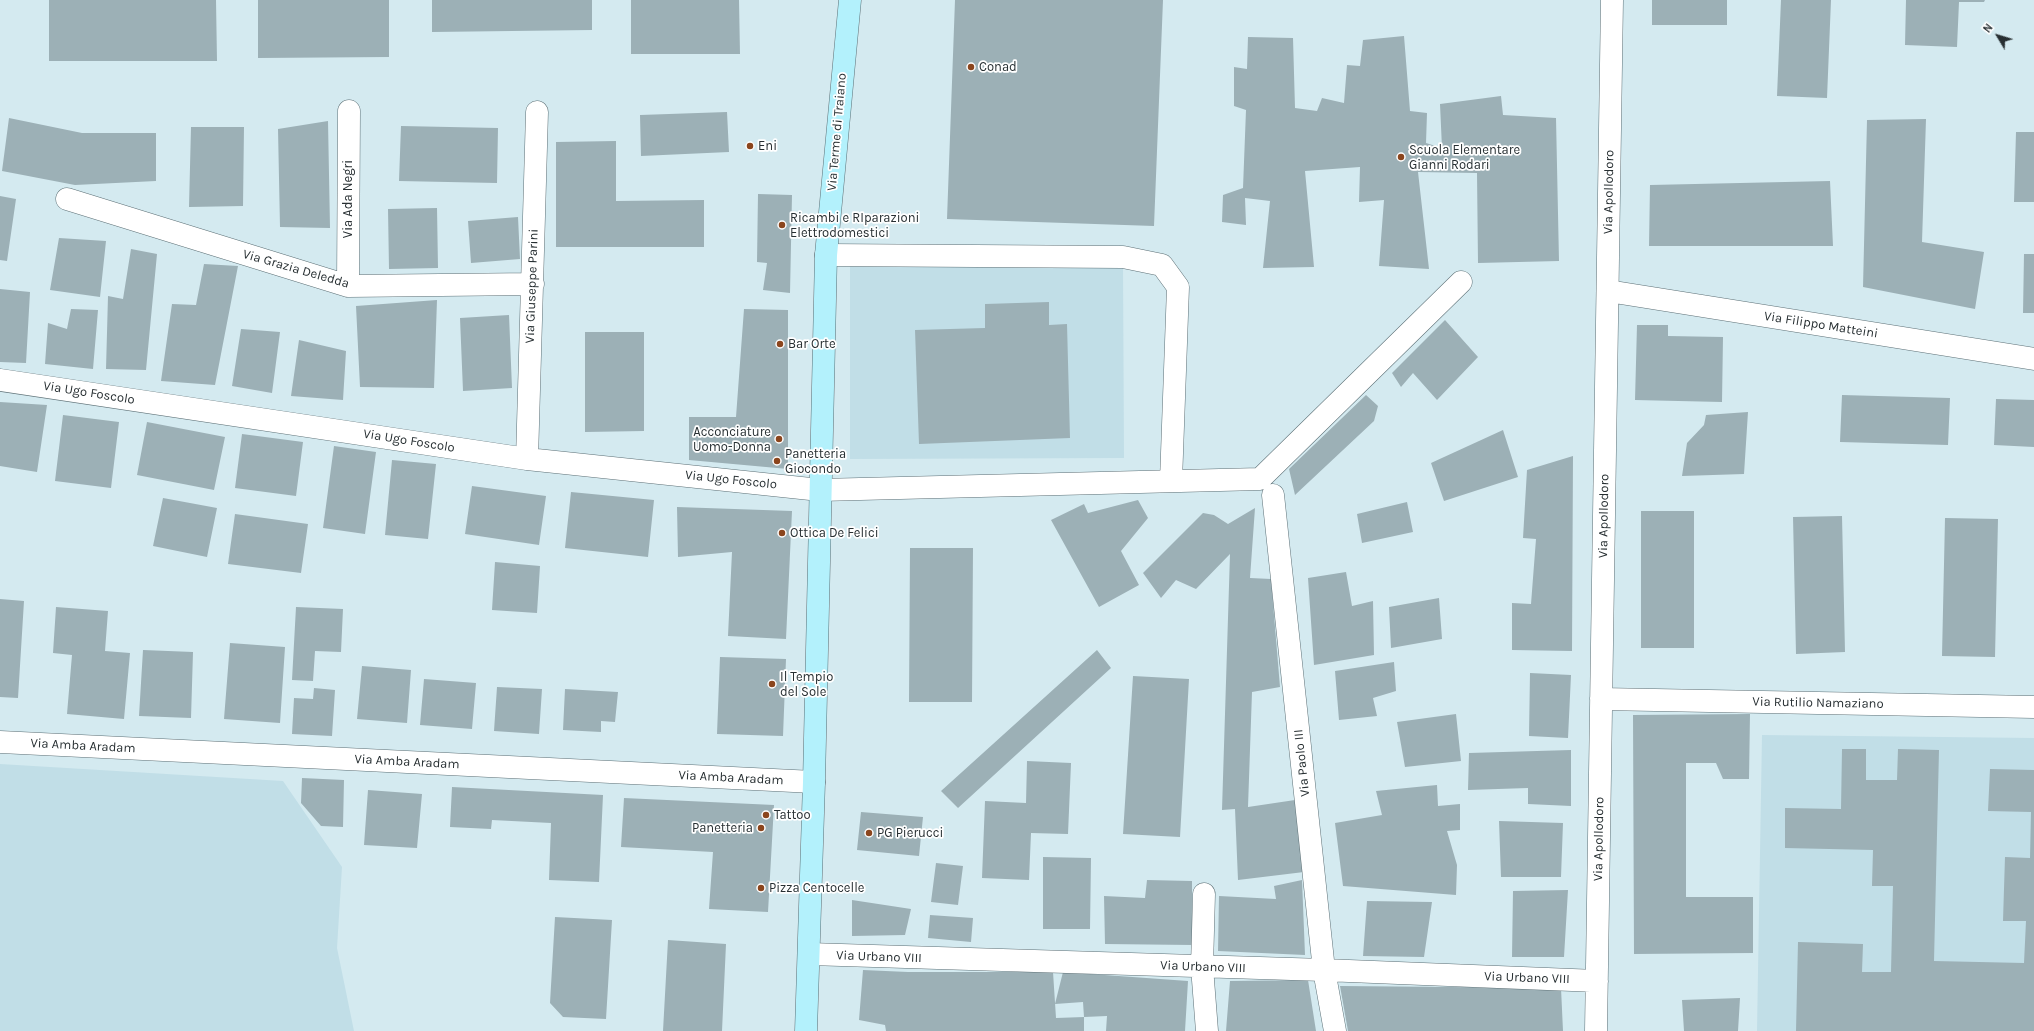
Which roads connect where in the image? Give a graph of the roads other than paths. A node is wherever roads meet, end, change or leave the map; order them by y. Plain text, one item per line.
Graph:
1 (850, 0) edge
2 (1612, 0) edge
3 (349, 111) dead end
4 (537, 112) dead end
5 (67, 199) dead end
6 (826, 255) junction
7 (1462, 282) dead end
8 (533, 284) junction
9 (348, 286) junction
10 (1608, 291) junction
11 (2034, 359) edge
12 (0, 380) edge
13 (527, 459) junction
14 (1171, 481) junction
15 (820, 490) junction
16 (1273, 495) dead end
17 (1601, 699) junction
18 (2034, 707) edge
19 (0, 742) edge
20 (814, 782) junction
21 (1204, 894) dead end
22 (809, 954) junction
23 (1202, 967) junction
24 (1324, 970) junction
25 (1596, 981) junction
26 (806, 1031) edge
27 (1207, 1031) edge
28 (1335, 1031) edge
29 (1596, 1031) edge

1 - 6 main road, Via Terme di Traiano
2 - 10 street, Via Apollodoro
3 - 9 street, Via Ada Negri
4 - 8 street, Via Giuseppe Parini
5 - 9 street, Via Grazia Deledda
6 - 14 street
6 - 15 main road, Via Terme di Traiano
7 - 14 street, Via Ugo Foscolo
8 - 9 street, Via Grazia Deledda
8 - 13 street, Via Giuseppe Parini
10 - 11 street, Via Filippo Matteini
10 - 17 street, Via Apollodoro
12 - 13 street, Via Ugo Foscolo
13 - 15 street, Via Ugo Foscolo
14 - 15 street, Via Ugo Foscolo
15 - 20 main road, Via Terme di Traiano
16 - 24 street, Via Paolo III
17 - 18 street, Via Rutilio Namaziano
17 - 25 street, Via Apollodoro
19 - 20 street, Via Amba Aradam
20 - 22 main road, Via Terme di Traiano
21 - 23 street
22 - 23 street, Via Urbano VIII
22 - 26 main road, Via Terme di Traiano
23 - 24 street, Via Urbano VIII
23 - 27 street
24 - 25 street, Via Urbano VIII
24 - 28 street, Via Paolo III
25 - 29 street, Via Apollodoro

